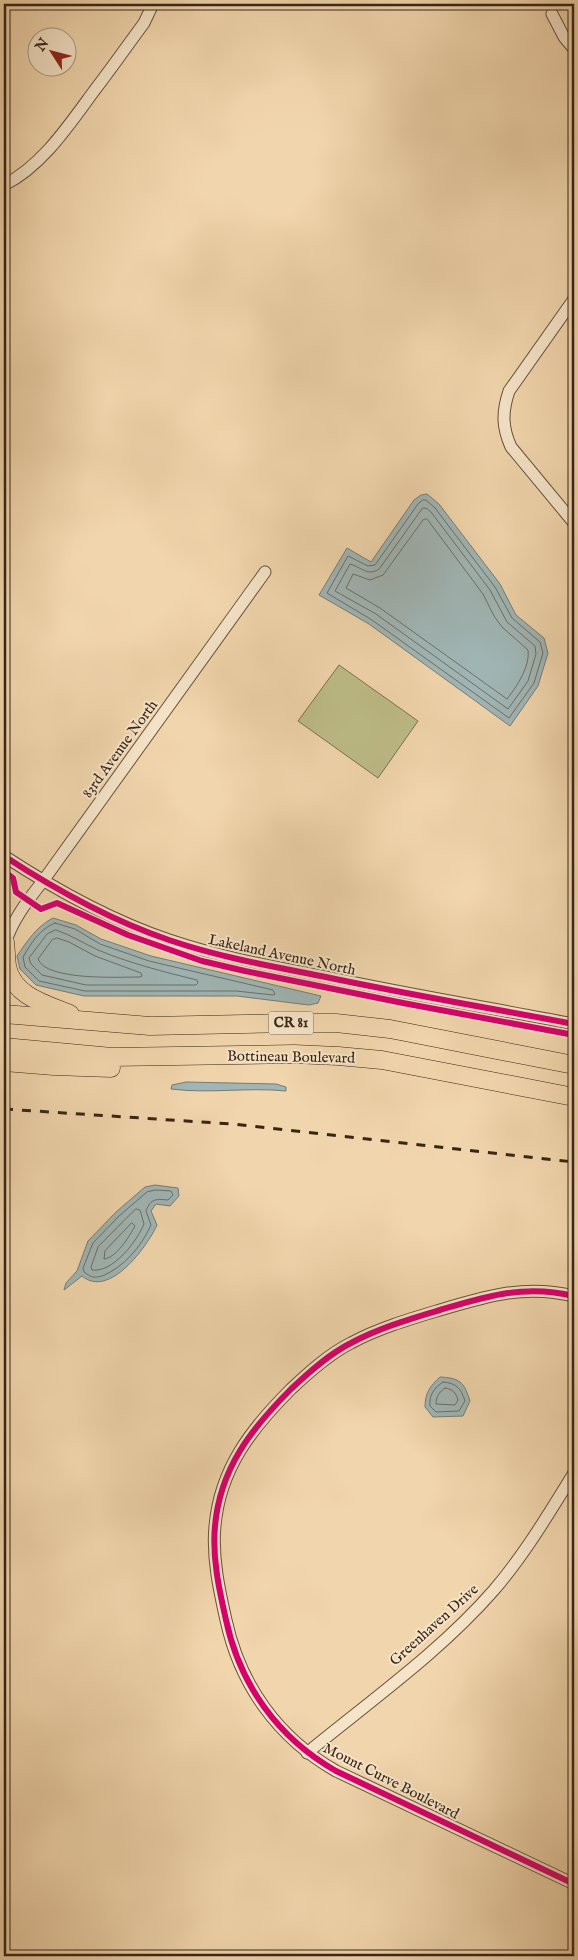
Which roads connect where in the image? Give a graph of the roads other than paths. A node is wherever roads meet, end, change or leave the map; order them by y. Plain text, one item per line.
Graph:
1 (153, 4) edge
2 (552, 14) dead end
3 (574, 49) edge
4 (4, 185) edge
5 (574, 299) edge
6 (574, 523) edge
7 (265, 572) dead end
8 (4, 856) edge
9 (43, 881) junction
10 (4, 944) edge
11 (4, 1014) edge
12 (84, 1020) junction
13 (574, 1024) edge
14 (4, 1047) edge
15 (200, 1057) junction
16 (4, 1062) edge
17 (574, 1065) edge
18 (574, 1097) edge
19 (574, 1296) edge
20 (574, 1473) edge
21 (307, 1752) junction
22 (574, 1884) edge

1 - 4 street
2 - 3 street
5 - 6 street
7 - 9 street, 83rd Avenue North
8 - 9 street, Lakeland Avenue North
9 - 10 street, 83rd Avenue North
9 - 13 street, Lakeland Avenue North
10 - 12 highway
11 - 12 highway, CR 81
12 - 17 highway, CR 81
14 - 15 highway, Bottineau Boulevard / CR 81
15 - 16 highway
15 - 18 highway, Bottineau Boulevard / CR 81
19 - 21 street, Mount Curve Boulevard
20 - 21 street, Greenhaven Drive
21 - 22 street, Mount Curve Boulevard

